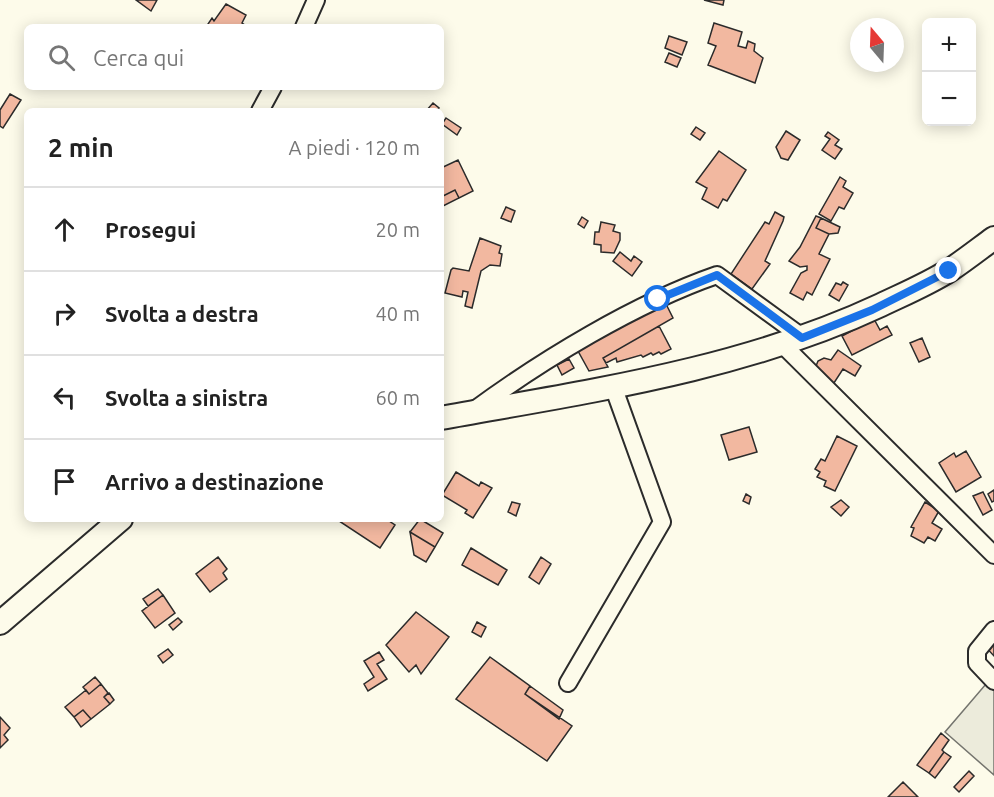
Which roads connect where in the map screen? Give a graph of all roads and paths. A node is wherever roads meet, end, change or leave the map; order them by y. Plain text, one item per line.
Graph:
1 (316, 0) edge
2 (305, 24) edge
3 (271, 90) edge
4 (262, 108) edge
5 (994, 238) edge
6 (792, 341) junction
7 (613, 386) junction
8 (473, 412) junction
9 (444, 417) edge
10 (118, 522) edge
11 (994, 555) edge
12 (0, 623) edge
13 (994, 630) edge
14 (994, 681) edge
15 (568, 683) dead end

1 - 2 street
3 - 4 street
5 - 6 main road
6 - 7 main road
6 - 8 street
6 - 11 street
7 - 8 main road
7 - 15 street
8 - 9 main road
10 - 12 main road
13 - 14 street

